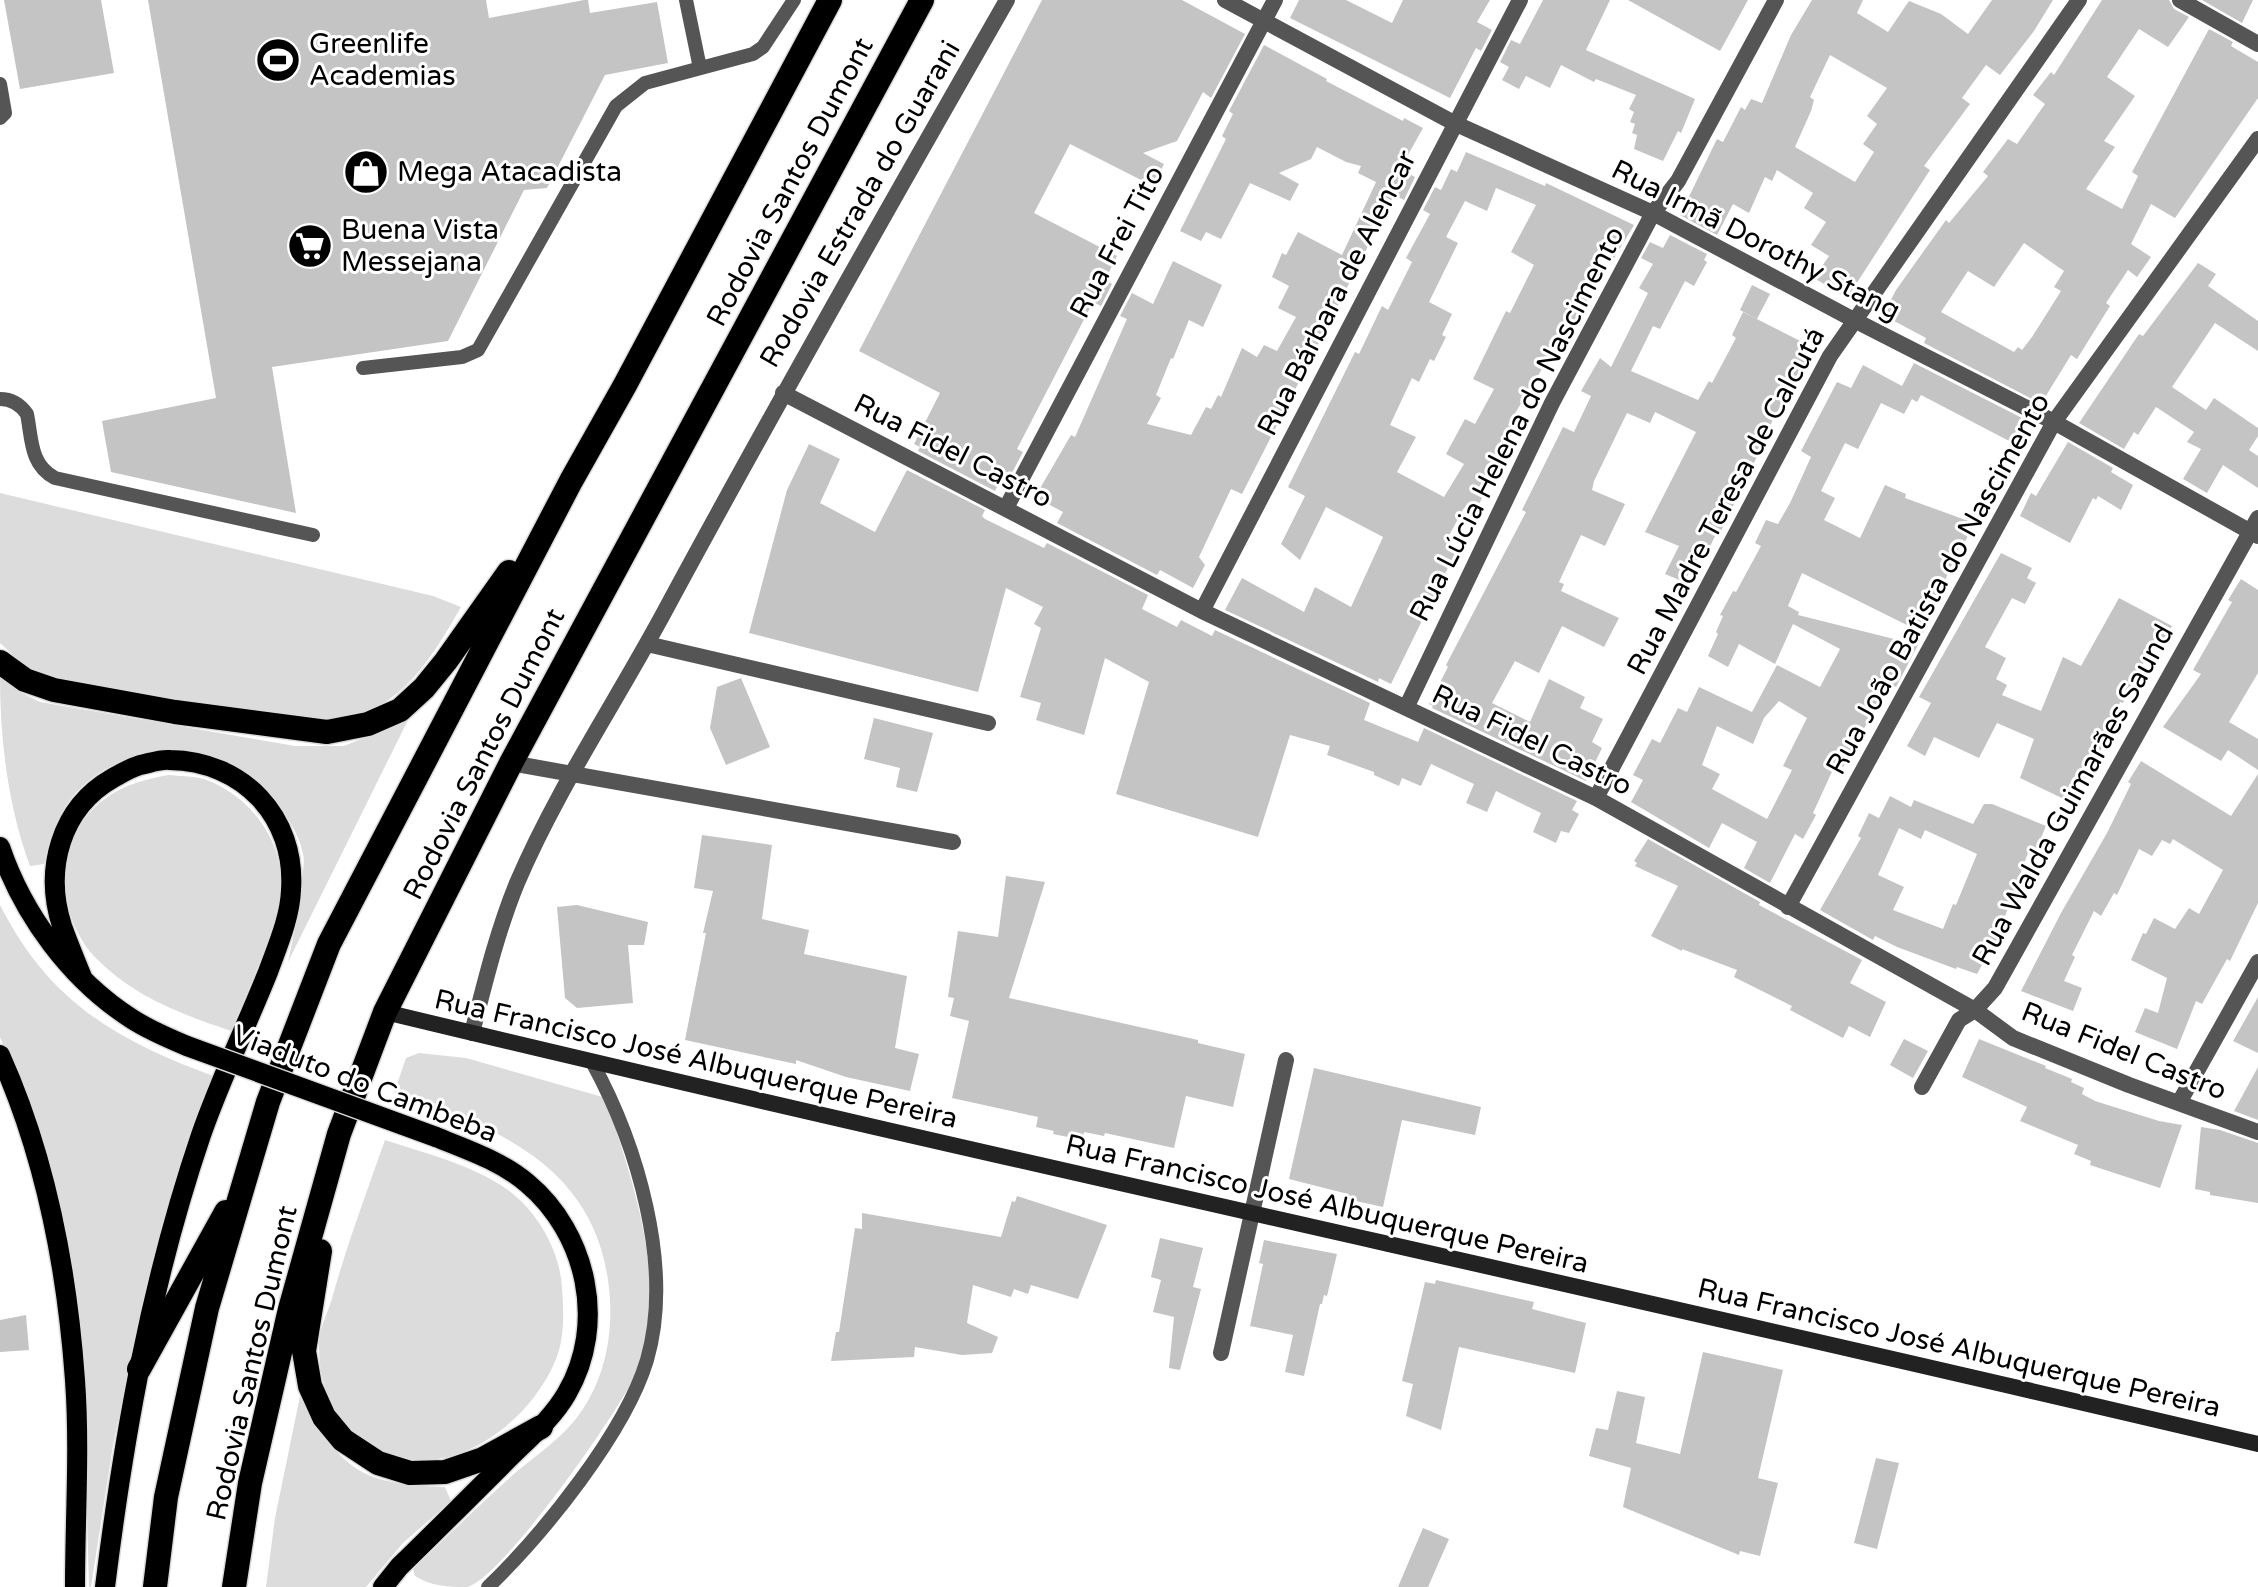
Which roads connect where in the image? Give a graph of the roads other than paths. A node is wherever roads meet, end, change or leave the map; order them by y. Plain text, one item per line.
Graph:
1 (686, 0) edge
2 (794, 0) edge
3 (830, 0) edge
4 (922, 0) edge
5 (1007, 0) edge
6 (1225, 0) edge
7 (1275, 0) edge
8 (1520, 0) edge
9 (1776, 0) edge
10 (2079, 0) edge
11 (2180, 0) edge
12 (1263, 20) junction
13 (2258, 44) edge
14 (700, 68) junction
15 (0, 84) edge
16 (0, 118) edge
17 (1454, 123) junction
18 (2258, 139) edge
19 (1653, 213) junction
20 (1854, 320) junction
21 (363, 368) dead end
22 (783, 393) junction
23 (0, 399) edge
24 (2054, 422) junction
25 (571, 481) junction
26 (1006, 508) junction
27 (2255, 528) edge
28 (313, 535) dead end
29 (1202, 611) junction
30 (647, 644) junction
31 (0, 662) edge
32 (1406, 708) junction
33 (988, 723) dead end
34 (511, 763) junction
35 (572, 775) junction
36 (1596, 798) junction
37 (953, 842) dead end
38 (0, 847) edge
39 (1788, 907) junction
40 (2258, 962) edge
41 (82, 977) junction
42 (1975, 1010) junction
43 (385, 1012) junction
44 (472, 1033) junction
45 (1286, 1060) dead end
46 (592, 1062) junction
47 (2, 1064) edge
48 (1922, 1087) dead end
49 (2180, 1101) junction
50 (2258, 1132) edge
51 (339, 1134) junction
52 (245, 1178) junction
53 (1251, 1215) junction
54 (1221, 1353) dead end
55 (139, 1369) junction
56 (541, 1427) junction
57 (2258, 1444) edge
58 (75, 1587) edge
59 (105, 1587) edge
60 (155, 1587) edge
61 (234, 1587) edge
62 (383, 1587) edge
63 (488, 1587) edge

1 - 14 lane
2 - 14 lane
3 - 25 highway, Rodovia Santos Dumont
4 - 34 highway, Rodovia Santos Dumont
5 - 22 street, Rodovia Estrada do Guarani
6 - 12 street, Rua Irmã Dorothy Stang
7 - 12 street, Rua Frei Tito
8 - 17 street, Rua Bárbara de Alencar
9 - 19 street, Rua Lúcia Helena do Nascimento
10 - 20 street, Rua Madre Teresa de Calcutá
11 - 13 street
12 - 17 street, Rua Irmã Dorothy Stang
12 - 26 street, Rua Frei Tito
14 - 21 lane
15 - 16 lane
17 - 19 street, Rua Irmã Dorothy Stang
17 - 29 street, Rua Bárbara de Alencar
18 - 24 street, Rua João Batista do Nascimento
19 - 20 street, Rua Irmã Dorothy Stang
19 - 32 street, Rua Lúcia Helena do Nascimento
20 - 24 street, Rua Irmã Dorothy Stang
20 - 36 street, Rua Madre Teresa de Calcutá
22 - 26 street, Rua Fidel Castro
22 - 30 street, Rodovia Estrada do Guarani
23 - 28 lane
24 - 27 street, Rua Irmã Dorothy Stang
24 - 39 street, Rua João Batista do Nascimento
25 - 31 highway
25 - 52 highway, Rodovia Santos Dumont
26 - 29 street, Rua Fidel Castro
27 - 42 street, Rua Walda Guimarães Saund
29 - 32 street, Rua Fidel Castro
30 - 33 street
30 - 35 street, Rodovia Estrada do Guarani
32 - 36 street, Rua Fidel Castro
34 - 35 street
34 - 43 highway, Rodovia Santos Dumont
35 - 37 street
35 - 44 street, Rodovia Estrada do Guarani
36 - 39 street, Rua Fidel Castro
38 - 41 main road, Viaduto do Cambeba
39 - 42 street, Rua Fidel Castro
40 - 49 street
41 - 55 main road
41 - 56 main road, Viaduto do Cambeba, bridge
42 - 48 street, Rua Walda Guimarães Saund
42 - 49 street, Rua Fidel Castro
43 - 44 main road, Rua Francisco José Albuquerque Pereira
43 - 51 highway, Rodovia Santos Dumont
44 - 46 main road, Rua Francisco José Albuquerque Pereira
45 - 53 street
46 - 53 main road, Rua Francisco José Albuquerque Pereira
46 - 63 lane
47 - 58 main road
49 - 50 street, Rua Fidel Castro
51 - 56 highway
51 - 61 highway, Rodovia Santos Dumont
52 - 55 highway
52 - 60 highway, Rodovia Santos Dumont
53 - 54 street
53 - 57 main road, Rua Francisco José Albuquerque Pereira
55 - 59 main road
56 - 62 main road, Viaduto do Cambeba

